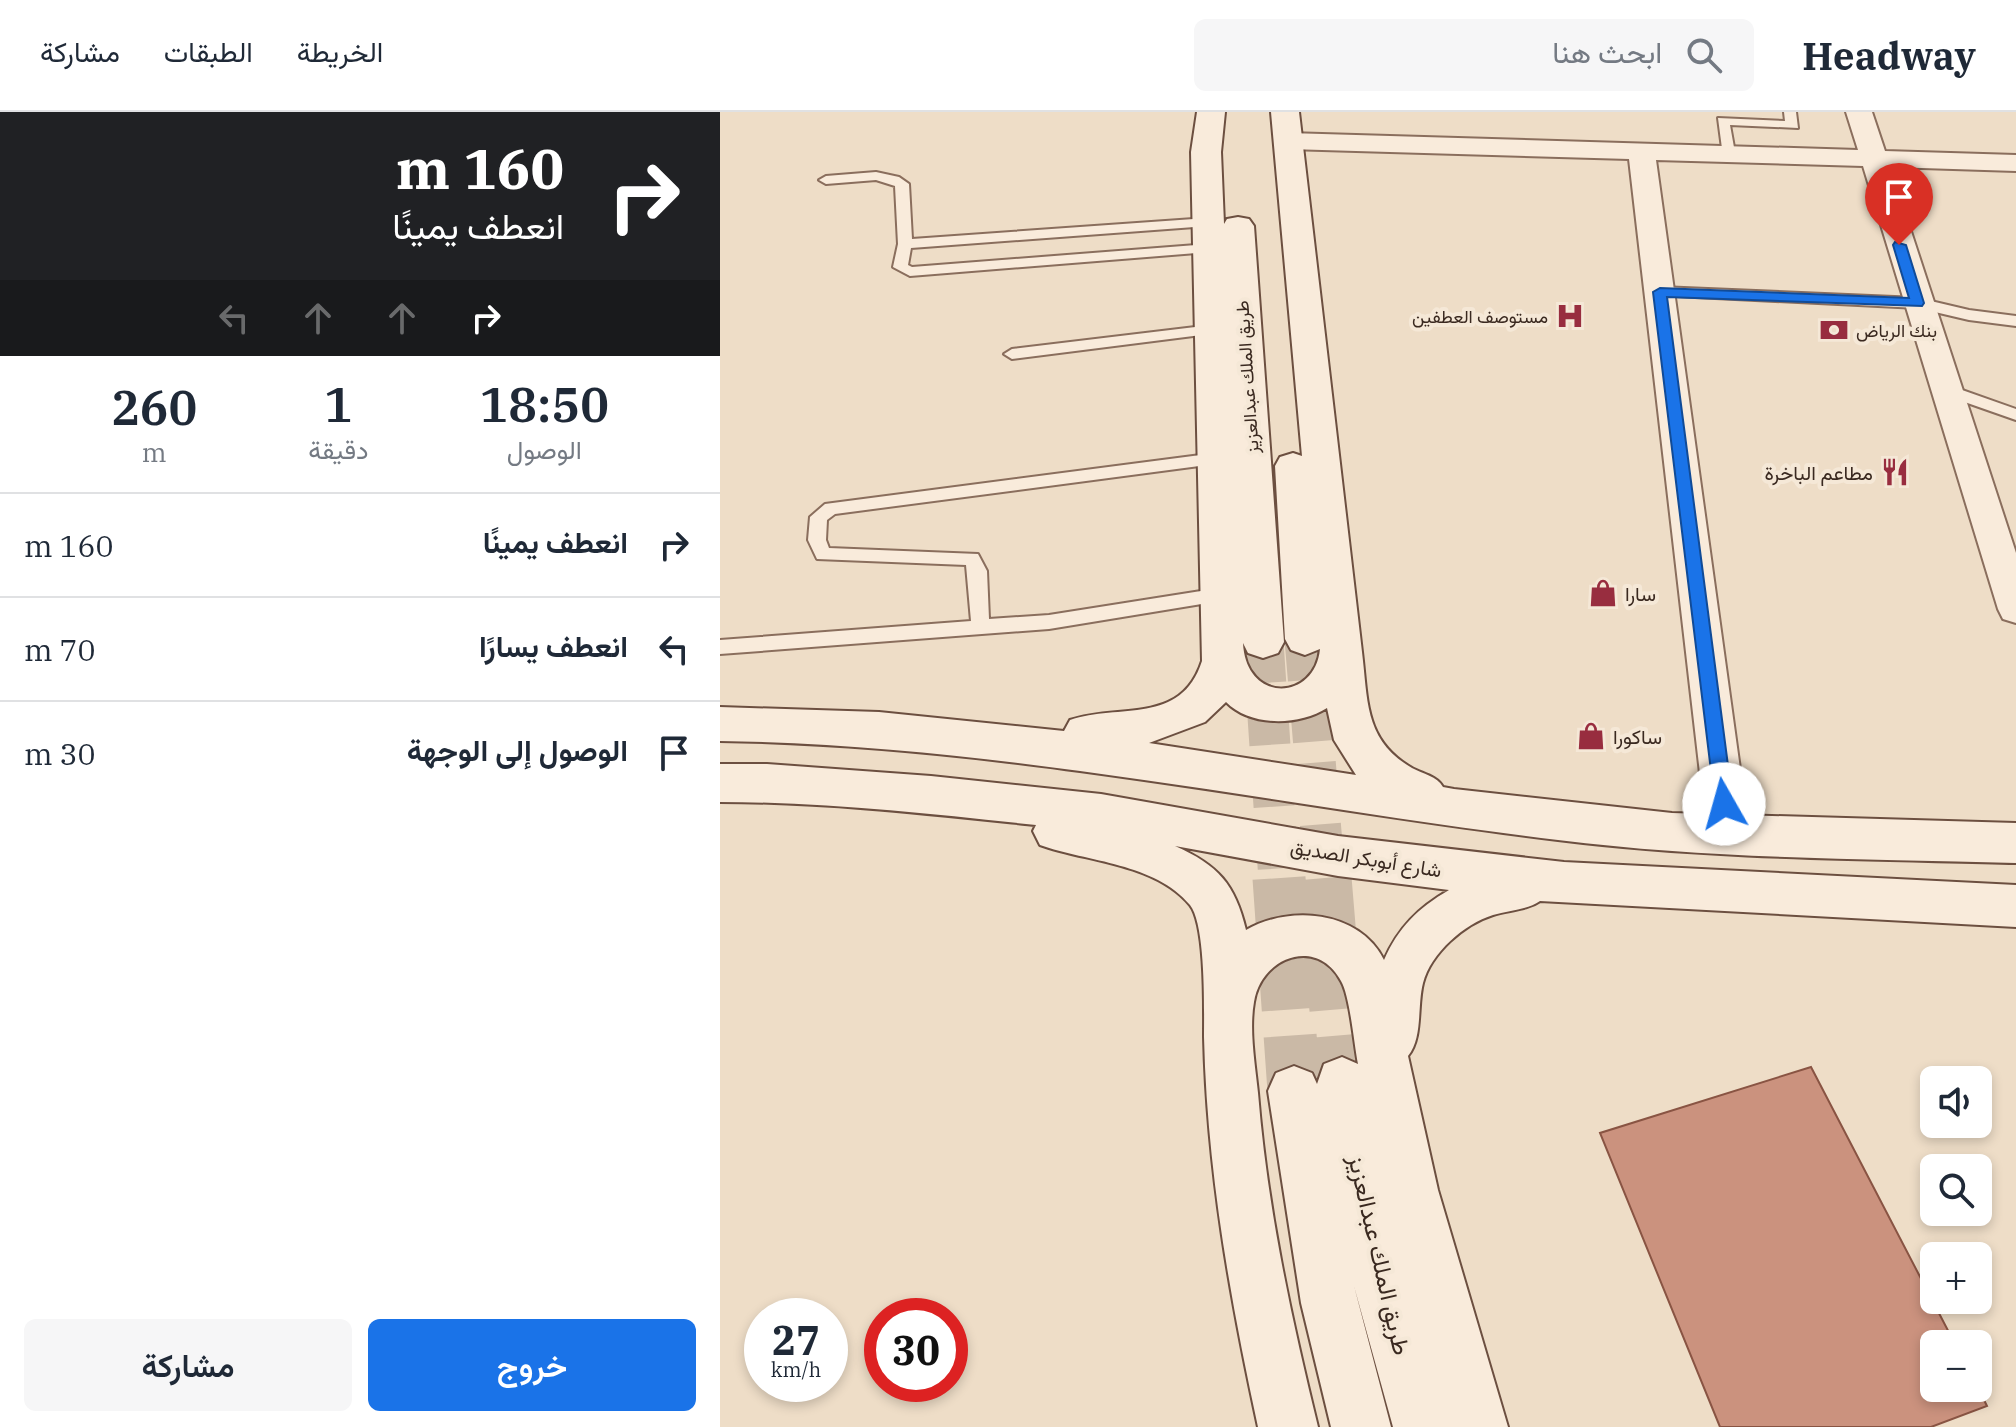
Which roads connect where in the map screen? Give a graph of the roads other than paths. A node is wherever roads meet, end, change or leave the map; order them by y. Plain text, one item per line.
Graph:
1 (1211, 112) edge
2 (1231, 112) edge
3 (1268, 112) edge
4 (1790, 112) edge
5 (1859, 112) edge
6 (1287, 127) edge
7 (1641, 150) junction
8 (1728, 153) junction
9 (1872, 158) junction
10 (2016, 163) edge
11 (826, 180) dead end
12 (1209, 235) junction
13 (905, 244) junction
14 (1660, 292) junction
15 (1918, 303) junction
16 (2016, 321) edge
17 (1212, 330) junction
18 (1012, 354) dead end
19 (1945, 389) junction
20 (2016, 415) edge
21 (1216, 459) junction
22 (1220, 595) junction
23 (2016, 609) edge
24 (980, 627) junction
25 (1263, 642) tunnel mouth
26 (1323, 646) junction
27 (720, 647) edge
28 (1223, 661) junction
29 (720, 724) edge
30 (953, 734) junction
31 (720, 783) edge
32 (931, 795) junction
33 (1456, 807) junction
34 (1728, 834) junction
35 (2016, 843) edge
36 (1564, 883) junction
37 (2016, 906) edge
38 (1229, 1003) junction
39 (1395, 1112) junction
40 (1288, 1427) edge
41 (1361, 1427) edge
42 (1423, 1427) edge
43 (1478, 1427) edge

1 - 12 main road
2 - 25 main road, طريق الملك عبدالعزيز
3 - 26 main road, طريق الملك عبدالعزيز
4 - 8 lane
5 - 9 street
6 - 7 street
6 - 26 main road
7 - 8 street
7 - 14 street
8 - 9 street
9 - 10 street
9 - 15 street
11 - 13 lane
12 - 13 lane
12 - 13 lane
12 - 17 main road
14 - 15 lane
14 - 34 street
15 - 16 lane
15 - 19 street
17 - 18 lane
17 - 21 main road
19 - 20 lane
19 - 23 street
21 - 22 main road
21 - 24 lane
22 - 24 lane
22 - 28 main road
24 - 27 lane
26 - 28 main road
26 - 33 main road
28 - 30 main road
29 - 30 main road
30 - 33 main road
31 - 32 main road, شارع أبوبكر الصديق
32 - 36 main road, شارع أبوبكر الصديق
32 - 38 main road
33 - 34 main road
34 - 35 main road
36 - 37 main road, شارع أبوبكر الصديق
36 - 39 main road
38 - 39 main road
38 - 40 main road
39 - 43 main road
41 - 42 main road, طريق الملك عبدالعزيز

